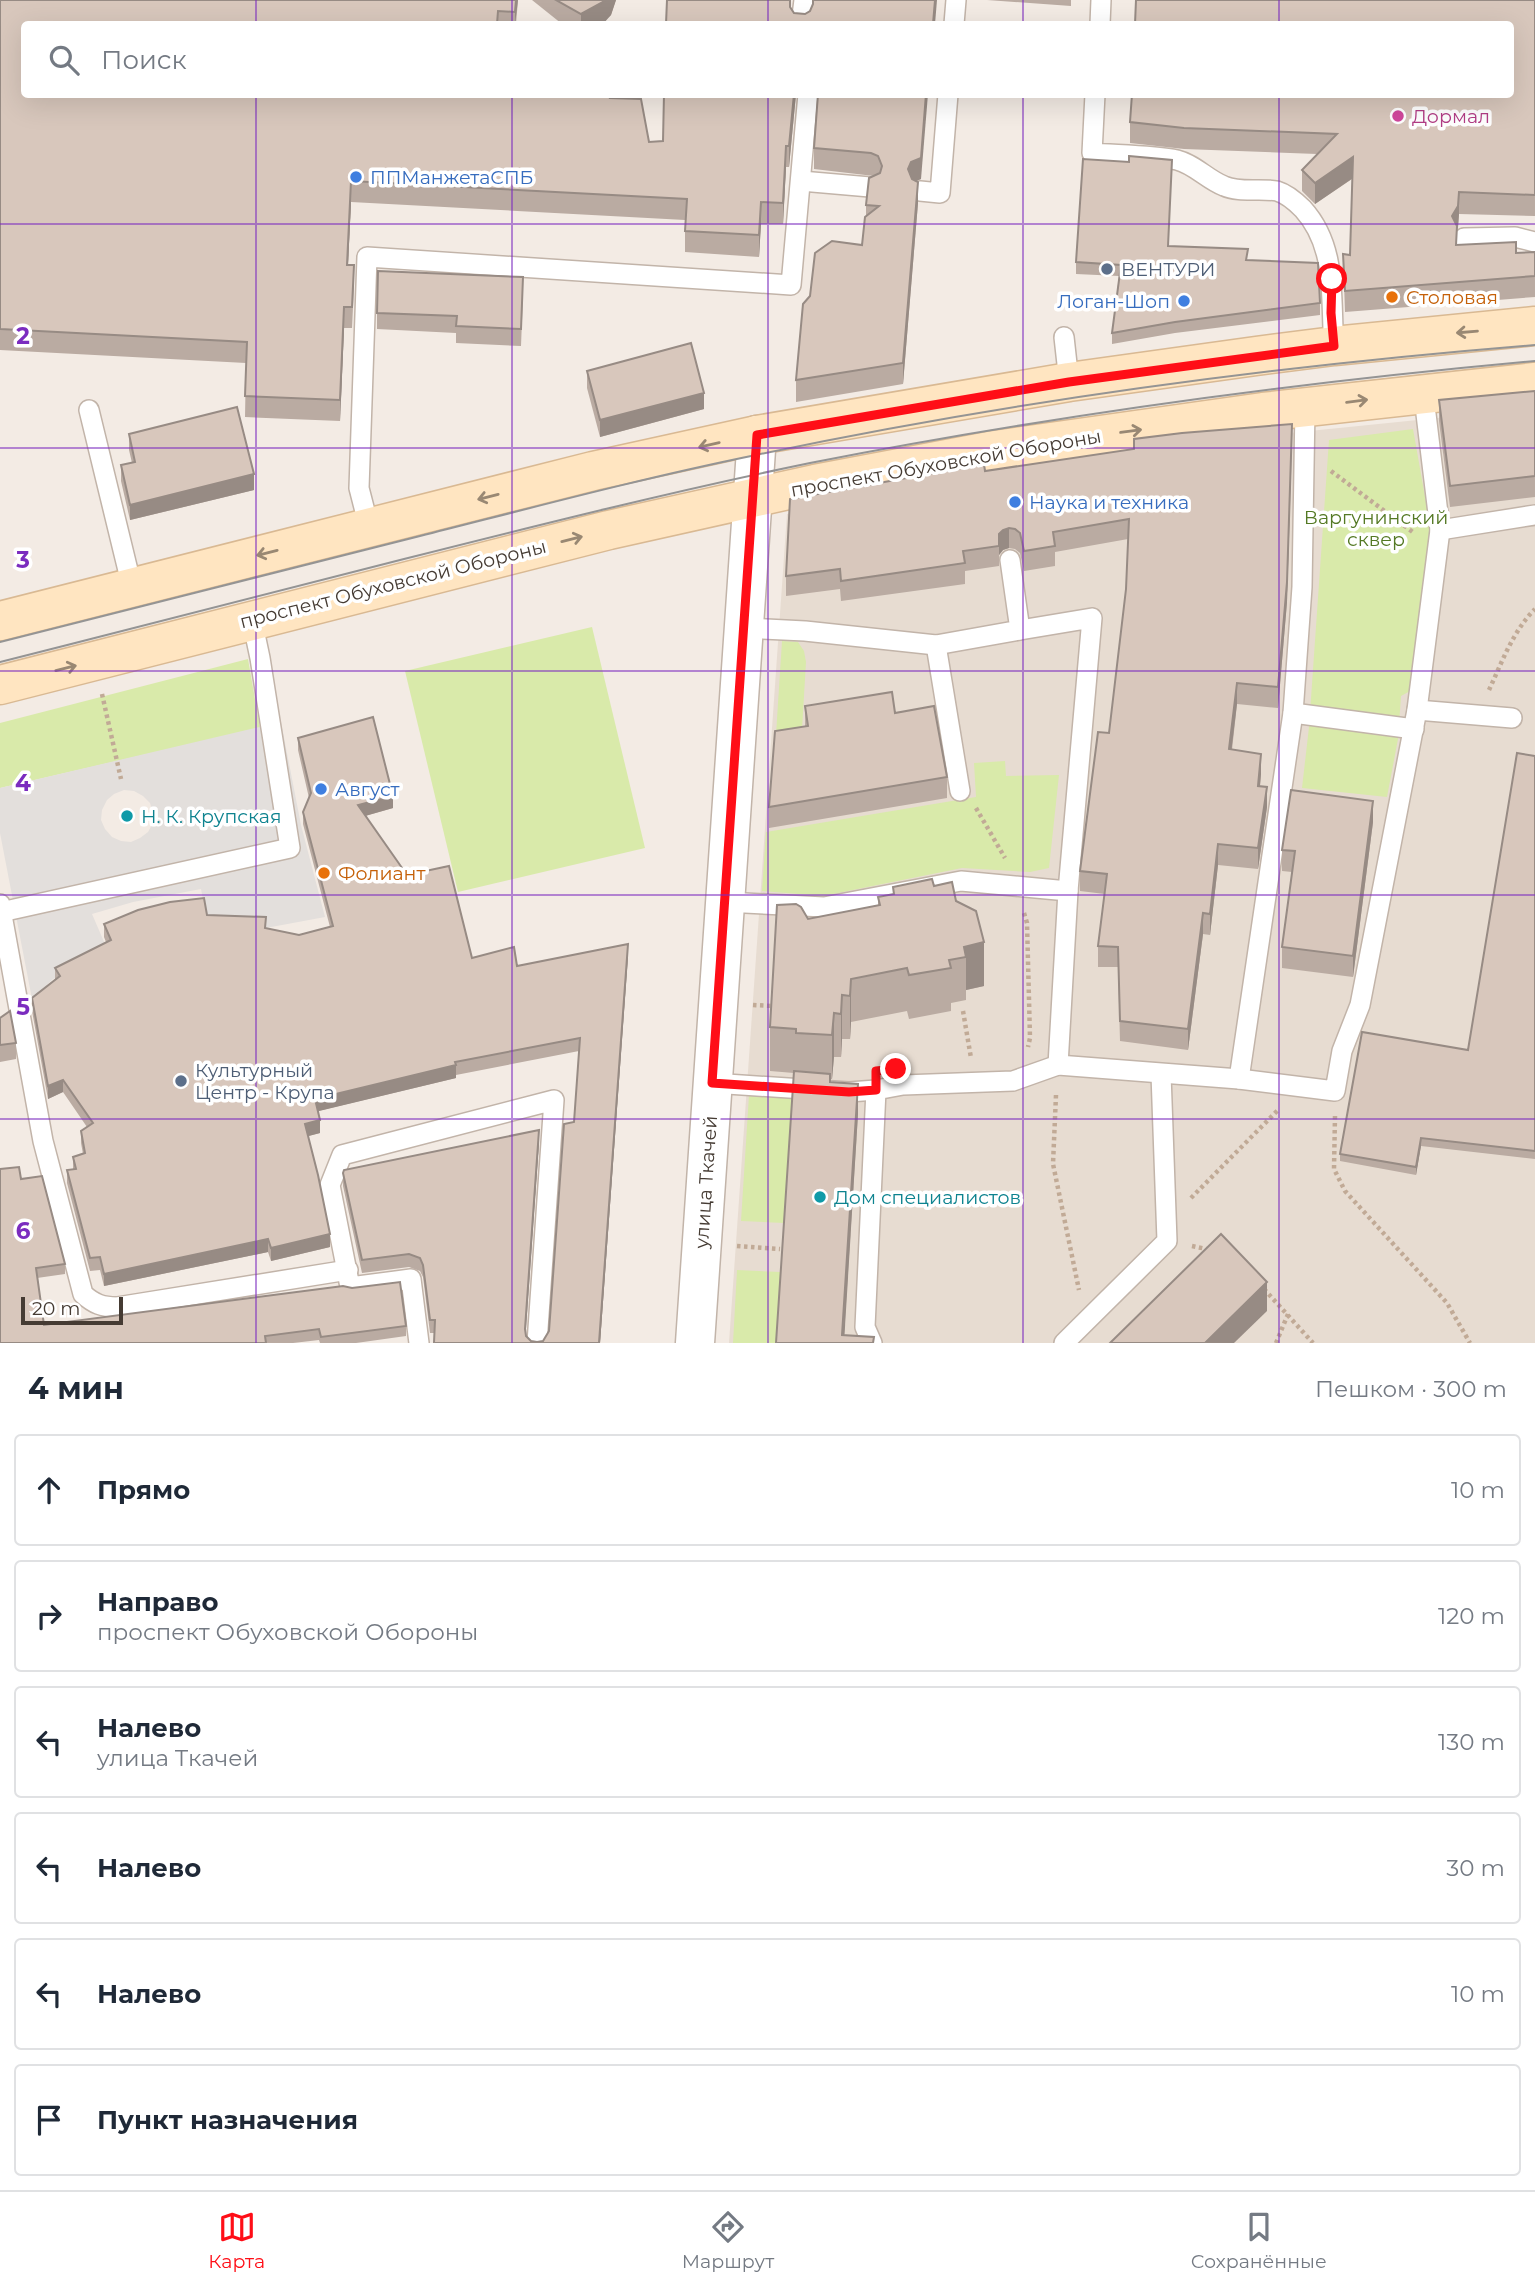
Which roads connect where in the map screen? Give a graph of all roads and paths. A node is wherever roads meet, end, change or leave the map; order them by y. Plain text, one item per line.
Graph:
1 (804, 0) edge
2 (956, 0) edge
3 (1101, 0) edge
4 (801, 21) edge
5 (954, 21) edge
6 (1100, 21) edge
7 (808, 98) edge
8 (948, 98) edge
9 (1096, 98) edge
10 (801, 181) junction
11 (870, 187) edge
12 (920, 191) edge
13 (1464, 238) dead end
14 (1535, 242) edge
15 (1535, 326) edge
16 (1064, 337) dead end
17 (1334, 346) junction
18 (1069, 382) junction
19 (1535, 382) edge
20 (1305, 407) junction
21 (89, 410) dead end
22 (1426, 414) dead end
23 (757, 435) junction
24 (1331, 471) dead end
25 (752, 498) junction
26 (1535, 515) edge
27 (369, 527) junction
28 (1440, 530) junction
29 (1419, 537) dead end
30 (1010, 560) edge
31 (132, 587) junction
32 (1535, 609) edge
33 (252, 620) junction
34 (0, 621) edge
35 (744, 628) junction
36 (1020, 630) junction
37 (936, 645) junction
38 (0, 685) edge
39 (100, 687) dead end
40 (1486, 696) dead end
41 (1293, 713) junction
42 (1512, 718) dead end
43 (1415, 719) junction
44 (121, 779) dead end
45 (966, 796) joint
46 (1002, 852) dead end
47 (1068, 891) junction
48 (725, 902) junction
49 (1, 908) edge
50 (1023, 911) dead end
51 (765, 1005) dead end
52 (773, 1006) edge
53 (964, 1011) edge
54 (1026, 1051) dead end
55 (1058, 1065) junction
56 (973, 1069) dead end
57 (1161, 1074) junction
58 (1239, 1079) junction
59 (712, 1083) junction
60 (876, 1090) junction
61 (1335, 1091) junction
62 (1285, 1103) dead end
63 (1184, 1206) dead end
64 (1167, 1241) junction
65 (733, 1246) dead end
66 (780, 1249) edge
67 (1219, 1252) edge
68 (348, 1270) junction
69 (1260, 1284) edge
70 (1287, 1314) junction
71 (1086, 1321) junction
72 (419, 1343) edge
73 (537, 1343) edge
74 (695, 1343) edge
75 (872, 1343) edge
76 (1064, 1343) edge
77 (1276, 1343) edge
78 (1313, 1343) edge
79 (1470, 1343) edge

1 - 4 lane
2 - 5 lane
3 - 6 lane
7 - 10 lane
8 - 12 lane
9 - 17 lane
10 - 11 lane
10 - 27 lane
13 - 14 lane
15 -> 17 main road
16 - 18 lane
17 - 18 main road
18 - 23 main road
20 -> 19 main road, проспект Обуховской Обороны
25 -> 20 main road, проспект Обуховской Обороны
20 - 41 lane
21 - 31 lane
22 - 28 lane
23 - 25 street, улица Ткачей
23 -> 27 main road
24 - 29 path
33 -> 25 main road, проспект Обуховской Обороны
25 - 35 street, улица Ткачей
26 - 28 lane
27 -> 31 main road
28 - 43 lane
30 - 36 lane
31 - 34 main road
32 - 40 path
38 -> 33 main road, проспект Обуховской Обороны
33 - 49 lane
35 - 37 lane
35 - 48 street, улица Ткачей
36 - 37 lane
36 - 47 lane
37 - 45 lane
39 - 44 path
41 - 43 lane
41 - 58 lane
42 - 43 lane
43 - 61 lane
45 - 46 path
47 - 48 lane
47 - 55 lane
48 - 59 street, улица Ткачей
49 - 68 lane
50 - 54 path
51 - 52 path
53 - 56 path
55 - 57 lane
55 - 60 lane
55 - 71 path
57 - 58 lane
57 - 64 lane
58 - 61 lane
59 - 60 lane
59 - 74 street, улица Ткачей
60 - 75 lane
61 - 79 path
62 - 63 path
64 - 67 path
64 - 71 lane
65 - 66 path
68 - 72 lane
68 - 73 lane
69 - 70 path
70 - 77 path
70 - 78 path
71 - 76 lane

